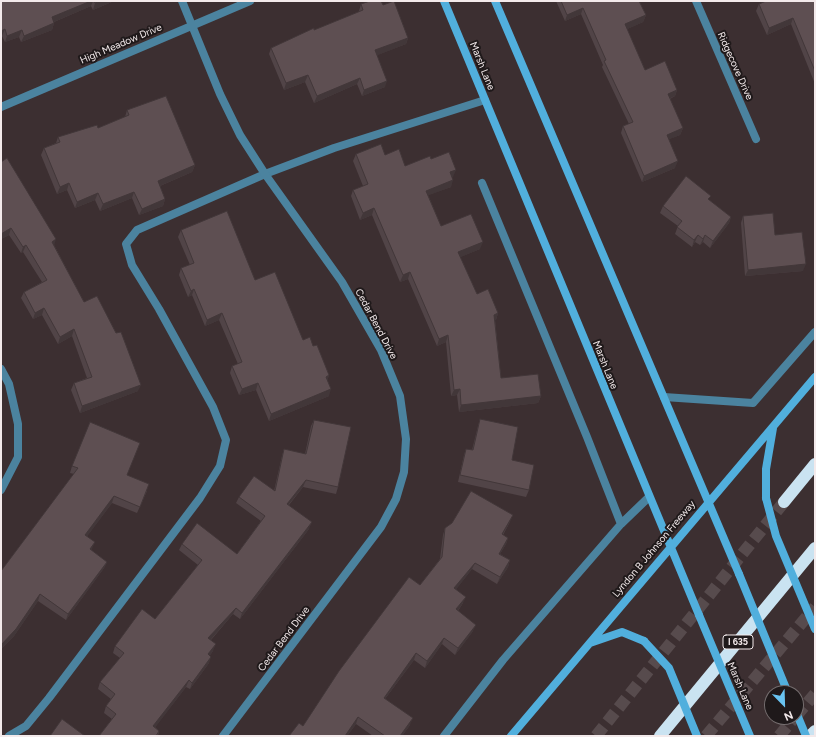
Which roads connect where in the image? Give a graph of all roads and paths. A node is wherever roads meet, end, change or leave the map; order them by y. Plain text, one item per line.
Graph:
1 (182, 1) edge
2 (250, 1) edge
3 (444, 1) edge
4 (495, 1) edge
5 (696, 1) edge
6 (192, 25) junction
7 (485, 100) junction
8 (1, 107) edge
9 (756, 139) dead end
10 (265, 174) junction
11 (482, 183) dead end
12 (815, 332) edge
13 (1, 369) edge
14 (815, 377) edge
15 (664, 397) junction
16 (773, 428) junction
17 (815, 464) edge
18 (1, 490) edge
19 (649, 497) junction
20 (784, 502) tunnel mouth
21 (709, 503) junction
22 (620, 524) junction
23 (670, 548) junction
24 (815, 548) edge
25 (815, 629) edge
26 (590, 643) junction
27 (785, 685) edge
28 (801, 725) edge
29 (815, 731) edge
30 (9, 736) edge
31 (223, 736) edge
32 (444, 736) edge
33 (511, 736) edge
34 (660, 736) edge
35 (697, 736) edge
36 (750, 736) edge
37 (806, 736) edge
38 (810, 736) edge

1 - 6 street, Cedar Bend Drive
2 - 6 street, High Meadow Drive
3 - 7 main road, Marsh Lane
4 - 15 main road
5 - 9 street, Ridgecove Drive
6 - 8 street, High Meadow Drive
6 - 10 street, Cedar Bend Drive
7 - 10 street
7 - 19 main road, Marsh Lane
10 - 30 street
10 - 31 street, Cedar Bend Drive
11 - 22 street
12 - 15 street
13 - 18 street
14 - 16 main road, Lyndon B Johnson Freeway
15 - 21 main road
16 - 21 main road, Lyndon B Johnson Freeway
16 - 25 main road, bridge
17 - 20 highway
19 - 22 street
19 - 23 main road, Marsh Lane
21 - 23 main road, Lyndon B Johnson Freeway
21 - 27 main road, bridge
22 - 32 street
23 - 26 main road, Lyndon B Johnson Freeway
23 - 36 main road, Marsh Lane, bridge
24 - 34 highway, I 635
26 - 33 main road, Lyndon B Johnson Freeway
26 - 35 main road, bridge
28 - 37 main road, bridge
29 - 38 highway

